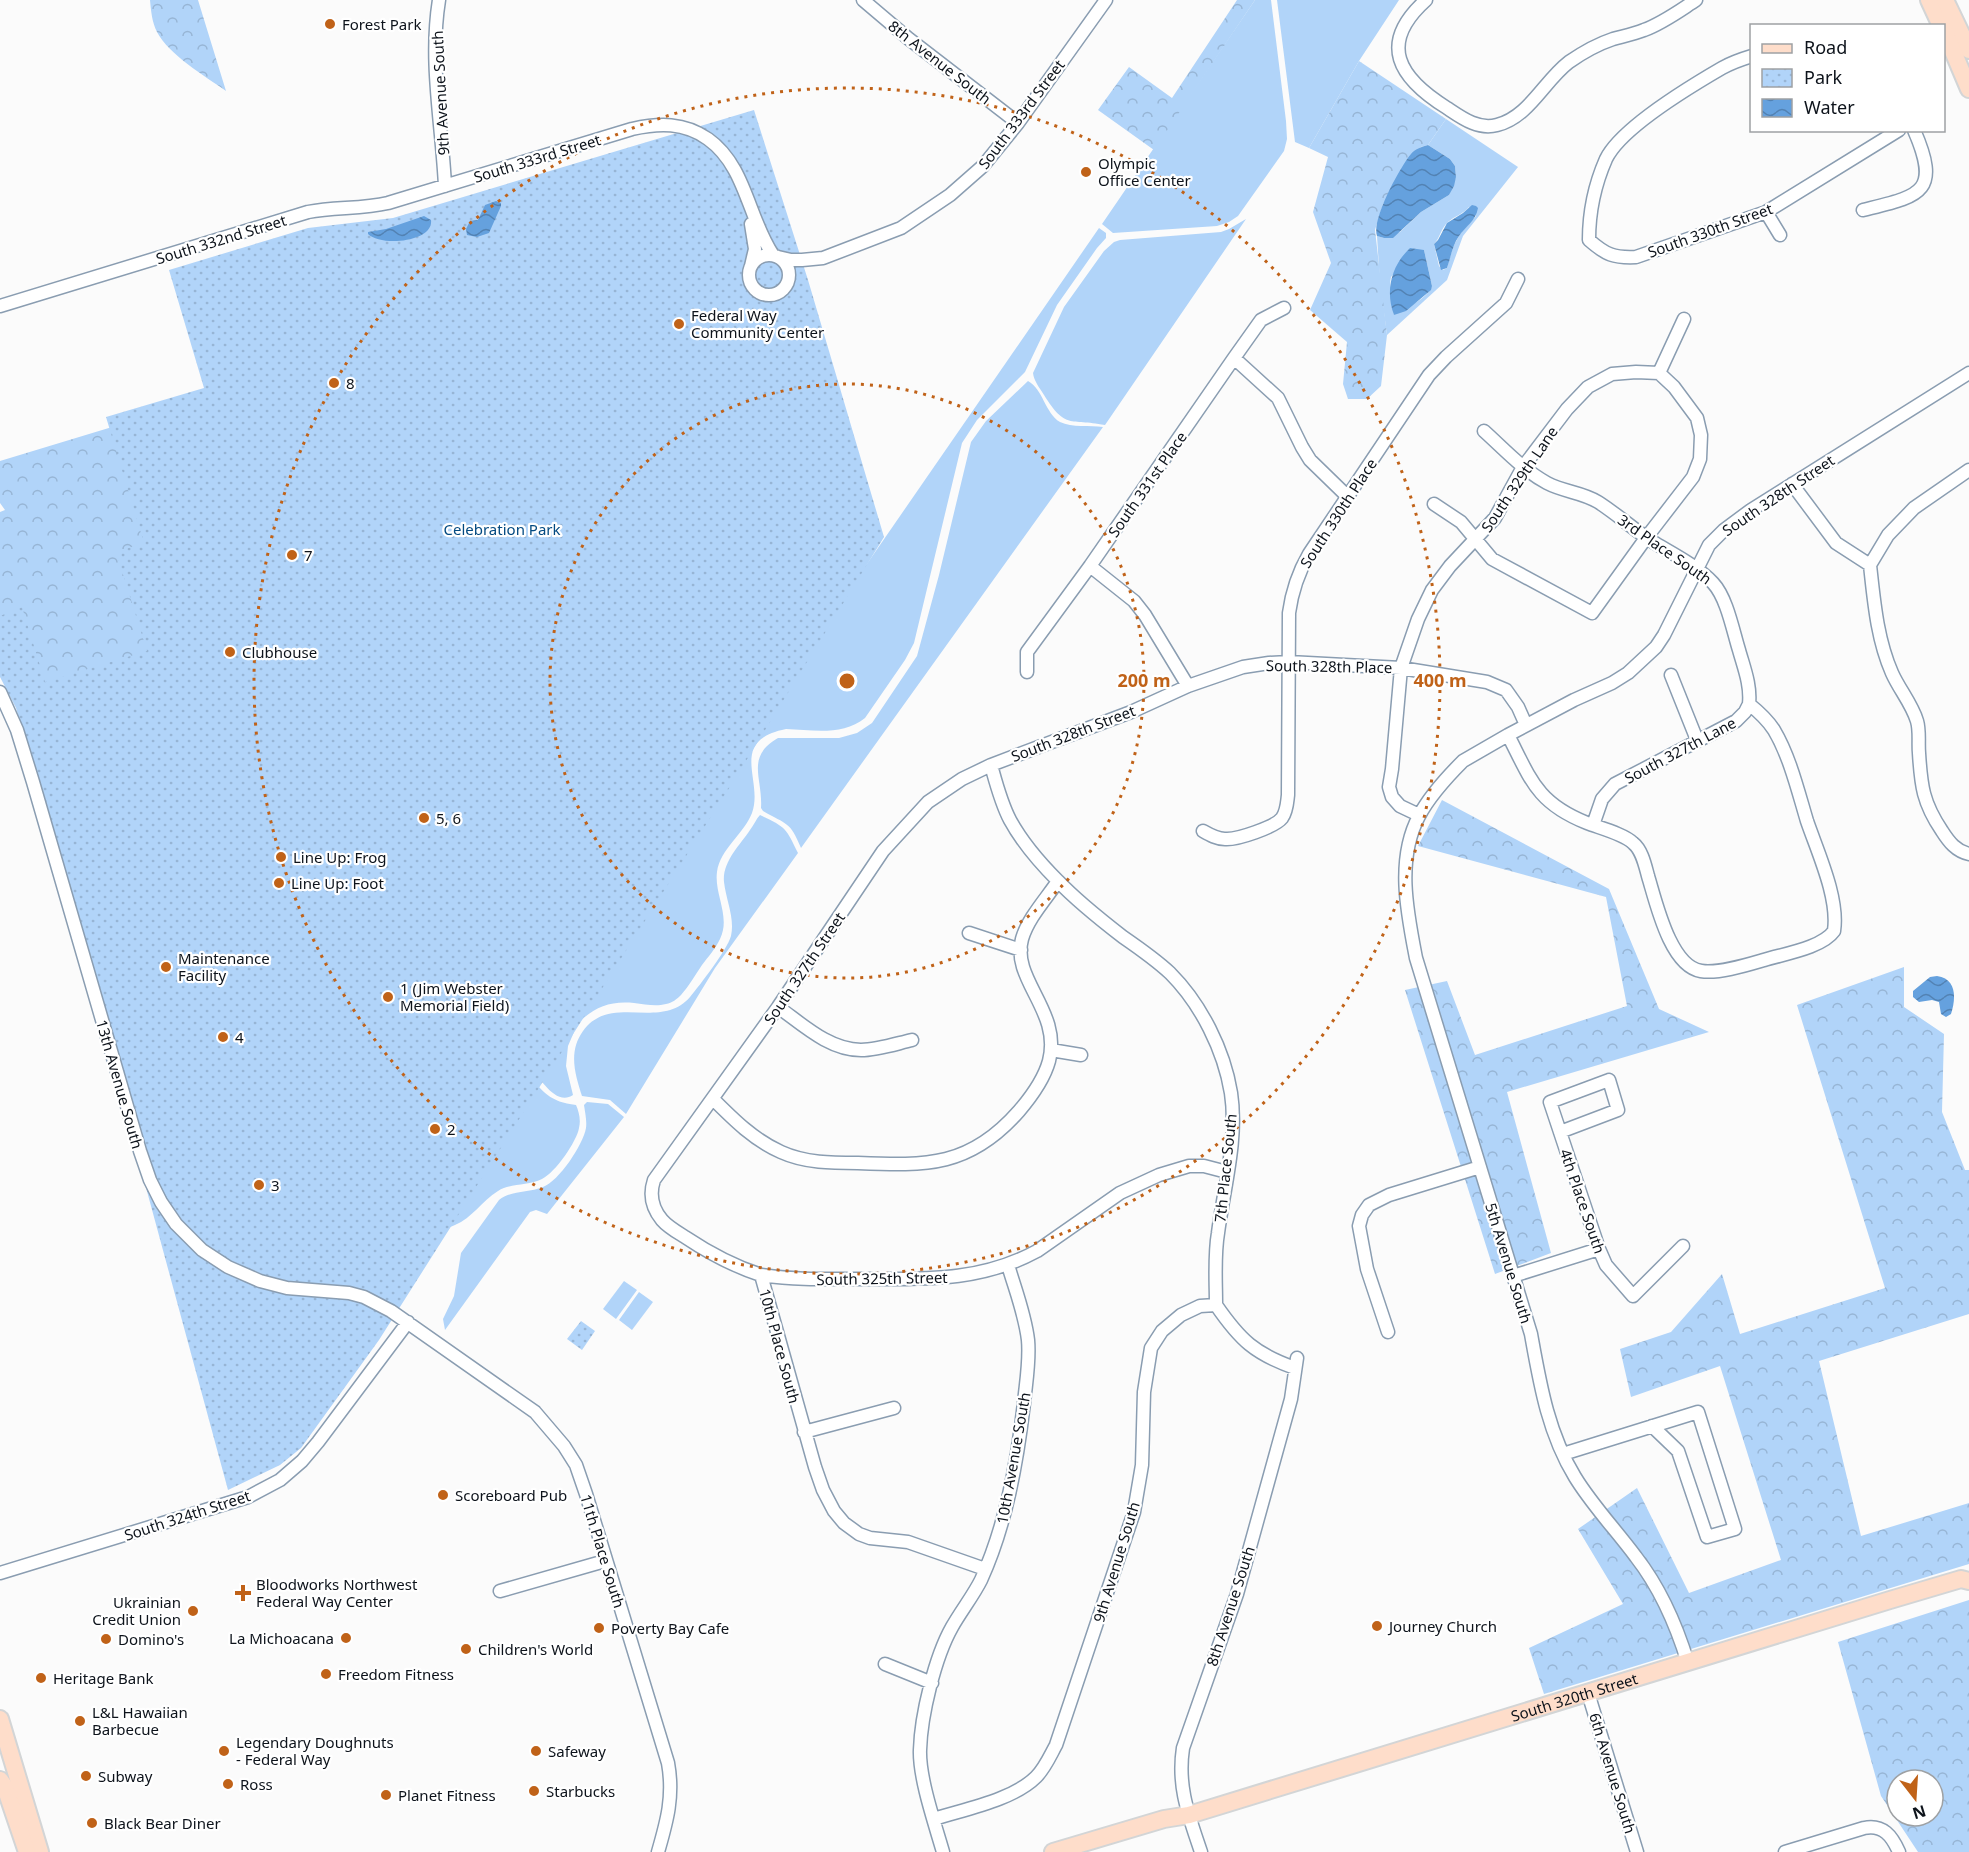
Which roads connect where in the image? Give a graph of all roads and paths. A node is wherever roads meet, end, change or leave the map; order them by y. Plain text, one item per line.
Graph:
1 (439, 0) edge
2 (863, 0) edge
3 (1106, 0) edge
4 (1426, 0) edge
5 (1696, 0) edge
6 (1929, 0) edge
7 (1945, 0) edge
8 (1945, 24) edge
9 (1951, 34) edge
10 (1969, 50) edge
11 (1750, 57) edge
12 (1969, 89) edge
13 (1018, 123) junction
14 (1896, 132) edge
15 (1915, 132) edge
16 (445, 186) junction
17 (743, 188) junction
18 (1863, 210) dead end
19 (1766, 212) junction
20 (1780, 235) dead end
21 (776, 256) junction
22 (823, 258) junction
23 (751, 266) junction
24 (1518, 279) dead end
25 (787, 284) junction
26 (0, 306) edge
27 (1284, 308) dead end
28 (1684, 319) dead end
29 (1234, 358) junction
30 (1969, 372) edge
31 (1659, 373) junction
32 (1484, 431) dead end
33 (1523, 467) junction
34 (1969, 470) edge
35 (1792, 484) junction
36 (1347, 496) junction
37 (1434, 504) dead end
38 (1646, 538) junction
39 (1476, 540) junction
40 (1870, 565) junction
41 (1090, 566) junction
42 (1697, 569) junction
43 (1289, 662) junction
44 (1401, 668) junction
45 (1027, 672) dead end
46 (1671, 675) dead end
47 (1188, 686) junction
48 (0, 692) edge
49 (1749, 704) junction
50 (1526, 725) junction
51 (1508, 735) junction
52 (1697, 740) junction
53 (991, 765) junction
54 (1419, 815) junction
55 (1593, 825) junction
56 (1203, 831) dead end
57 (1412, 833) joint
58 (1969, 854) edge
59 (1058, 881) junction
60 (969, 933) dead end
61 (1021, 950) junction
62 (778, 1006) junction
63 (912, 1040) dead end
64 (1051, 1050) junction
65 (1081, 1055) dead end
66 (713, 1099) junction
67 (1560, 1132) junction
68 (1480, 1167) junction
69 (1227, 1172) junction
70 (651, 1201) joint
71 (1683, 1246) dead end
72 (1599, 1249) junction
73 (1008, 1265) junction
74 (761, 1275) junction
75 (1513, 1276) junction
76 (1216, 1305) junction
77 (408, 1322) junction
78 (1388, 1332) dead end
79 (894, 1408) dead end
80 (1652, 1426) junction
81 (804, 1432) junction
82 (1563, 1454) junction
83 (605, 1560) junction
84 (985, 1569) junction
85 (0, 1573) edge
86 (1966, 1577) edge
87 (500, 1591) dead end
88 (1688, 1663) junction
89 (885, 1664) dead end
90 (932, 1683) junction
91 (1588, 1693) junction
92 (0, 1719) edge
93 (0, 1780) edge
94 (0, 1799) edge
95 (1189, 1815) junction
96 (934, 1819) junction
97 (1075, 1850) edge
98 (15, 1852) edge
99 (27, 1852) edge
100 (40, 1852) edge
101 (658, 1852) edge
102 (943, 1852) edge
103 (1053, 1852) edge
104 (1201, 1852) edge
105 (1637, 1852) edge
106 (1785, 1852) edge
107 (1899, 1852) edge

1 - 16 street, 9th Avenue South
2 - 13 street, 8th Avenue South
3 - 13 street, South 333rd Street
4 - 5 street
6 - 8 main road
7 - 9 main road
9 - 10 main road
9 - 12 main road
11 - 19 street, South 330th Street
13 - 22 street, South 333rd Street
14 - 19 street, South 330th Street
15 - 18 street
16 - 17 street, South 333rd Street
16 - 26 street, South 332nd Street
17 - 21 street, South 333rd Street
17 - 23 street, South 333rd Street
19 - 20 street
21 - 22 street, South 333rd Street
21 - 23 street
21 - 25 street
22 - 25 street, South 333rd Street
23 - 25 street
24 - 36 street, South 330th Place
27 - 29 street, South 331st Place
28 - 31 street
29 - 36 street
29 - 41 street, South 331st Place
30 - 35 street, South 328th Street
31 - 33 street, South 329th Lane
31 - 38 street
32 - 33 street, 3rd Place South
33 - 38 street, 3rd Place South
33 - 39 street, South 329th Lane
34 - 40 street
35 - 40 street
35 - 42 street, South 328th Street
36 - 43 street, South 330th Place
37 - 39 street
38 - 39 street
38 - 42 street, 3rd Place South
39 - 44 street, South 329th Lane
40 - 58 street
41 - 45 street, South 331st Place
41 - 47 street
42 - 49 street, 3rd Place South
42 - 50 street, South 328th Street
43 - 44 street, South 328th Place
43 - 47 street, South 328th Place
43 - 56 street, South 330th Place
44 - 50 street, South 328th Place
44 - 54 street, South 328th Place
46 - 52 street
47 - 53 street, South 328th Street
48 - 77 street, 13th Avenue South
49 - 52 street, South 327th Lane
49 - 55 street
50 - 51 street, South 328th Street
51 - 54 street, South 328th Street
51 - 55 street
52 - 55 street, South 327th Lane
53 - 59 street, 7th Place South
53 - 62 street, South 327th Street
54 - 57 street, South 328th Street
57 - 68 street, 5th Avenue South
59 - 61 street
59 - 69 street, 7th Place South
60 - 61 street
61 - 64 street
62 - 63 street
62 - 66 street, South 327th Street
64 - 65 street
64 - 66 street
66 - 70 street, South 327th Street
67 - 67 street, 4th Place South
67 - 72 street, 4th Place South
68 - 75 street, 5th Avenue South
68 - 78 street
69 - 73 street, South 325th Street
69 - 76 street, 7th Place South
70 - 74 street, 10th Place South
71 - 72 street, 4th Place South
72 - 75 street
73 - 74 street, South 325th Street
73 - 84 street, 10th Avenue South
74 - 81 street, 10th Place South
75 - 82 street, 5th Avenue South
76 - 95 street, 8th Avenue South
76 - 96 street, 9th Avenue South
77 - 83 street, 11th Place South
77 - 85 street, South 324th Street
79 - 81 street
80 - 80 street
80 - 82 street
81 - 84 street, 10th Place South
82 - 88 street, 5th Avenue South
83 - 87 street
83 - 101 street, 11th Place South
84 - 90 street, 10th Avenue South
86 - 88 main road, South 320th Street
88 - 91 main road, South 320th Street
89 - 90 street
90 - 96 street, 10th Avenue South
91 - 95 main road, South 320th Street
91 - 105 street, 6th Avenue South
92 - 100 main road
93 - 99 main road
94 - 98 main road
95 - 97 main road, South 320th Street
95 - 104 street, 8th Avenue South
96 - 102 street, 10th Avenue South
97 - 103 main road, South 320th Street
106 - 107 street

